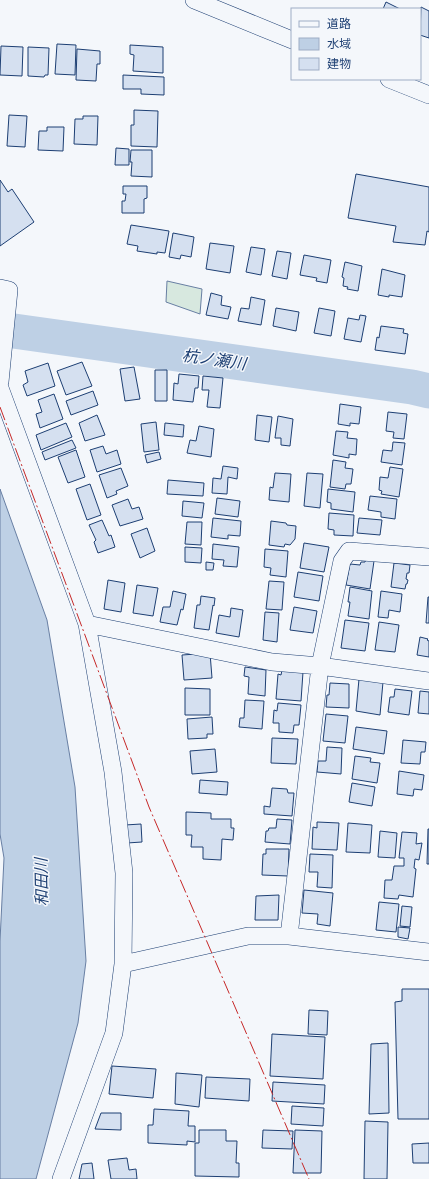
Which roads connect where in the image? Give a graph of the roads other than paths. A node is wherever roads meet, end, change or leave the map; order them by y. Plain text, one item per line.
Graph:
1 (194, 0) edge
2 (291, 40) edge
3 (392, 80) edge
4 (429, 95) edge
5 (4, 293) edge
6 (0, 382) edge
7 (0, 388) edge
8 (429, 557) edge
9 (87, 624) junction
10 (320, 666) junction
11 (429, 681) edge
12 (289, 936) junction
13 (429, 952) edge
14 (123, 964) junction
15 (61, 1179) edge

1 - 2 street
3 - 4 street
5 - 6 street
7 - 9 street
8 - 10 street
9 - 10 street
9 - 14 street
10 - 11 street
10 - 12 street
12 - 13 street
12 - 14 street
14 - 15 street

